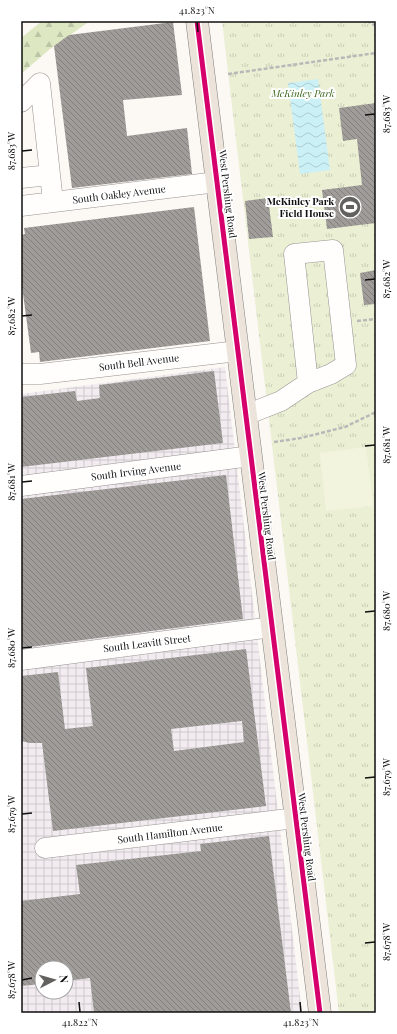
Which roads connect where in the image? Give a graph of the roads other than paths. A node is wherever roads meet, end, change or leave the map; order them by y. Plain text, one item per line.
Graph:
1 (197, 21) edge
2 (21, 102) edge
3 (50, 175) junction
4 (21, 178) edge
5 (217, 182) junction
6 (53, 202) junction
7 (21, 206) edge
8 (238, 351) junction
9 (30, 374) edge
10 (308, 383) junction
11 (246, 415) junction
12 (251, 456) junction
13 (21, 486) edge
14 (272, 627) junction
15 (21, 660) edge
16 (296, 818) junction
17 (45, 848) dead end
18 (320, 1013) edge

1 - 5 main road, West Pershing Road
2 - 3 street
3 - 4 street
3 - 6 street
5 - 6 street, South Oakley Avenue
5 - 8 main road, West Pershing Road
6 - 7 street, South Oakley Avenue
8 - 9 street, South Bell Avenue
8 - 11 main road, West Pershing Road
10 - 10 street
10 - 11 street
11 - 12 main road, West Pershing Road
12 - 13 street, South Irving Avenue
12 - 14 main road, West Pershing Road
14 - 15 street, South Leavitt Street
14 - 16 main road, West Pershing Road
16 - 17 street, South Hamilton Avenue
16 - 18 main road, West Pershing Road

